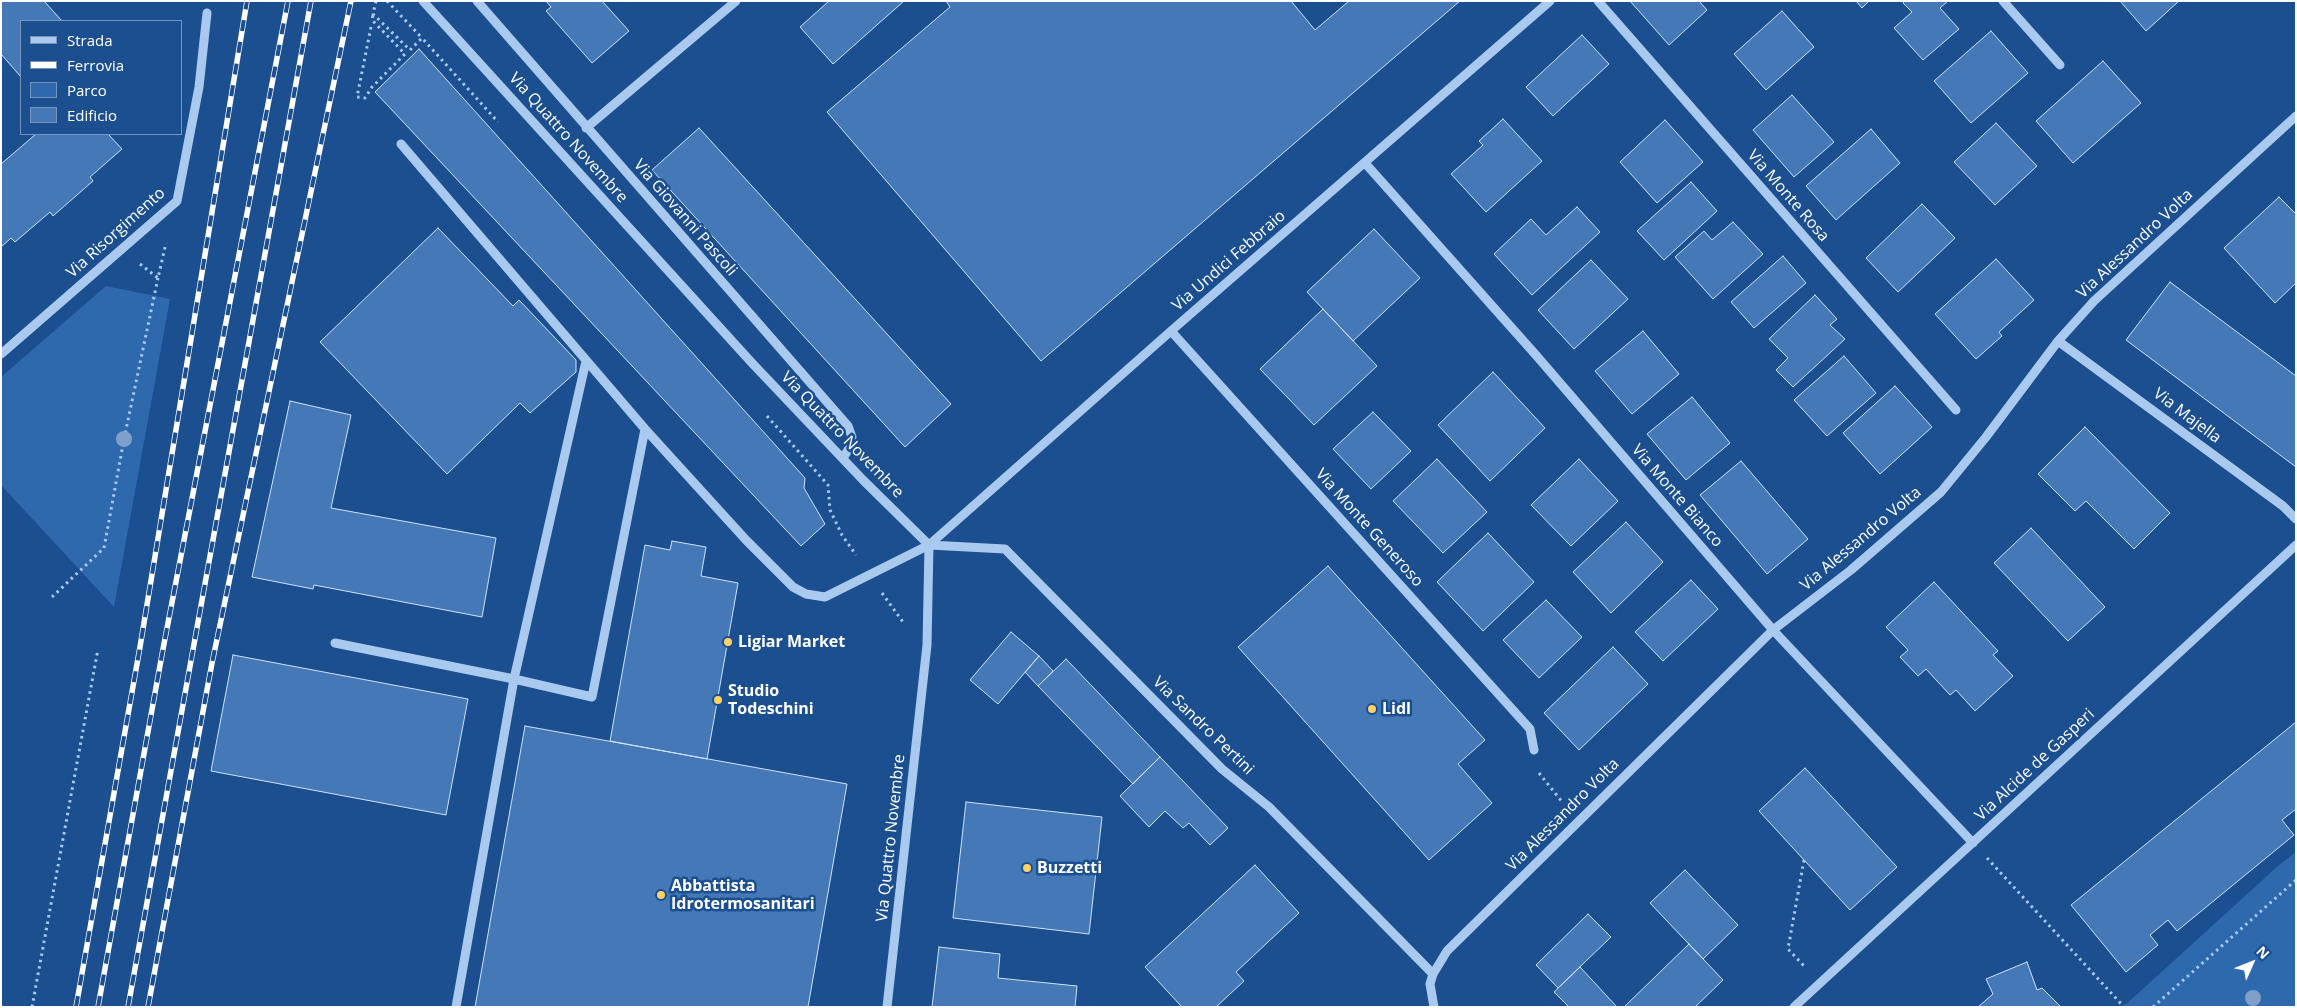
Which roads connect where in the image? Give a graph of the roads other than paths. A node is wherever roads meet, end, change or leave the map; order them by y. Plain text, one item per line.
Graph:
1 (423, 1) edge
2 (477, 1) edge
3 (736, 1) edge
4 (1550, 1) edge
5 (1598, 1) edge
6 (2003, 1) edge
7 (207, 13) dead end
8 (2060, 65) dead end
9 (2296, 116) edge
10 (586, 128) junction
11 (401, 144) dead end
12 (1364, 163) junction
13 (1171, 331) junction
14 (2058, 341) junction
15 (1, 354) edge
16 (586, 361) junction
17 (1956, 410) dead end
18 (645, 429) junction
19 (843, 458) junction
20 (2296, 519) edge
21 (929, 545) junction
22 (2296, 545) edge
23 (1773, 630) junction
24 (335, 643) dead end
25 (514, 679) junction
26 (1534, 750) road end
27 (1973, 843) junction
28 (1433, 974) junction
29 (456, 1007) edge
30 (886, 1007) edge
31 (1434, 1007) edge
32 (1794, 1007) edge

1 - 19 street, Via Quattro Novembre
2 - 10 street, Via Giovanni Pascoli
3 - 10 street
4 - 12 street, Via Undici Febbraio
5 - 17 street, Via Monte Rosa
6 - 8 street
7 - 15 street, Via Risorgimento
9 - 14 street, Via Alessandro Volta
10 - 19 street, Via Giovanni Pascoli
11 - 16 street
12 - 13 street, Via Undici Febbraio
12 - 23 street, Via Monte Bianco
13 - 21 street, Via Undici Febbraio
13 - 26 street, Via Monte Generoso
14 - 20 street, Via Majella
14 - 23 street, Via Alessandro Volta
16 - 18 street
16 - 25 street
18 - 21 street
18 - 25 street
19 - 21 street, Via Quattro Novembre
21 - 28 street, Via Sandro Pertini
21 - 30 street, Via Quattro Novembre
22 - 27 street, Via Alcide de Gasperi
23 - 27 street, Via Monte Bianco
23 - 28 street, Via Alessandro Volta
24 - 25 street
25 - 29 street
27 - 32 street, Via Alcide de Gasperi
28 - 31 street

